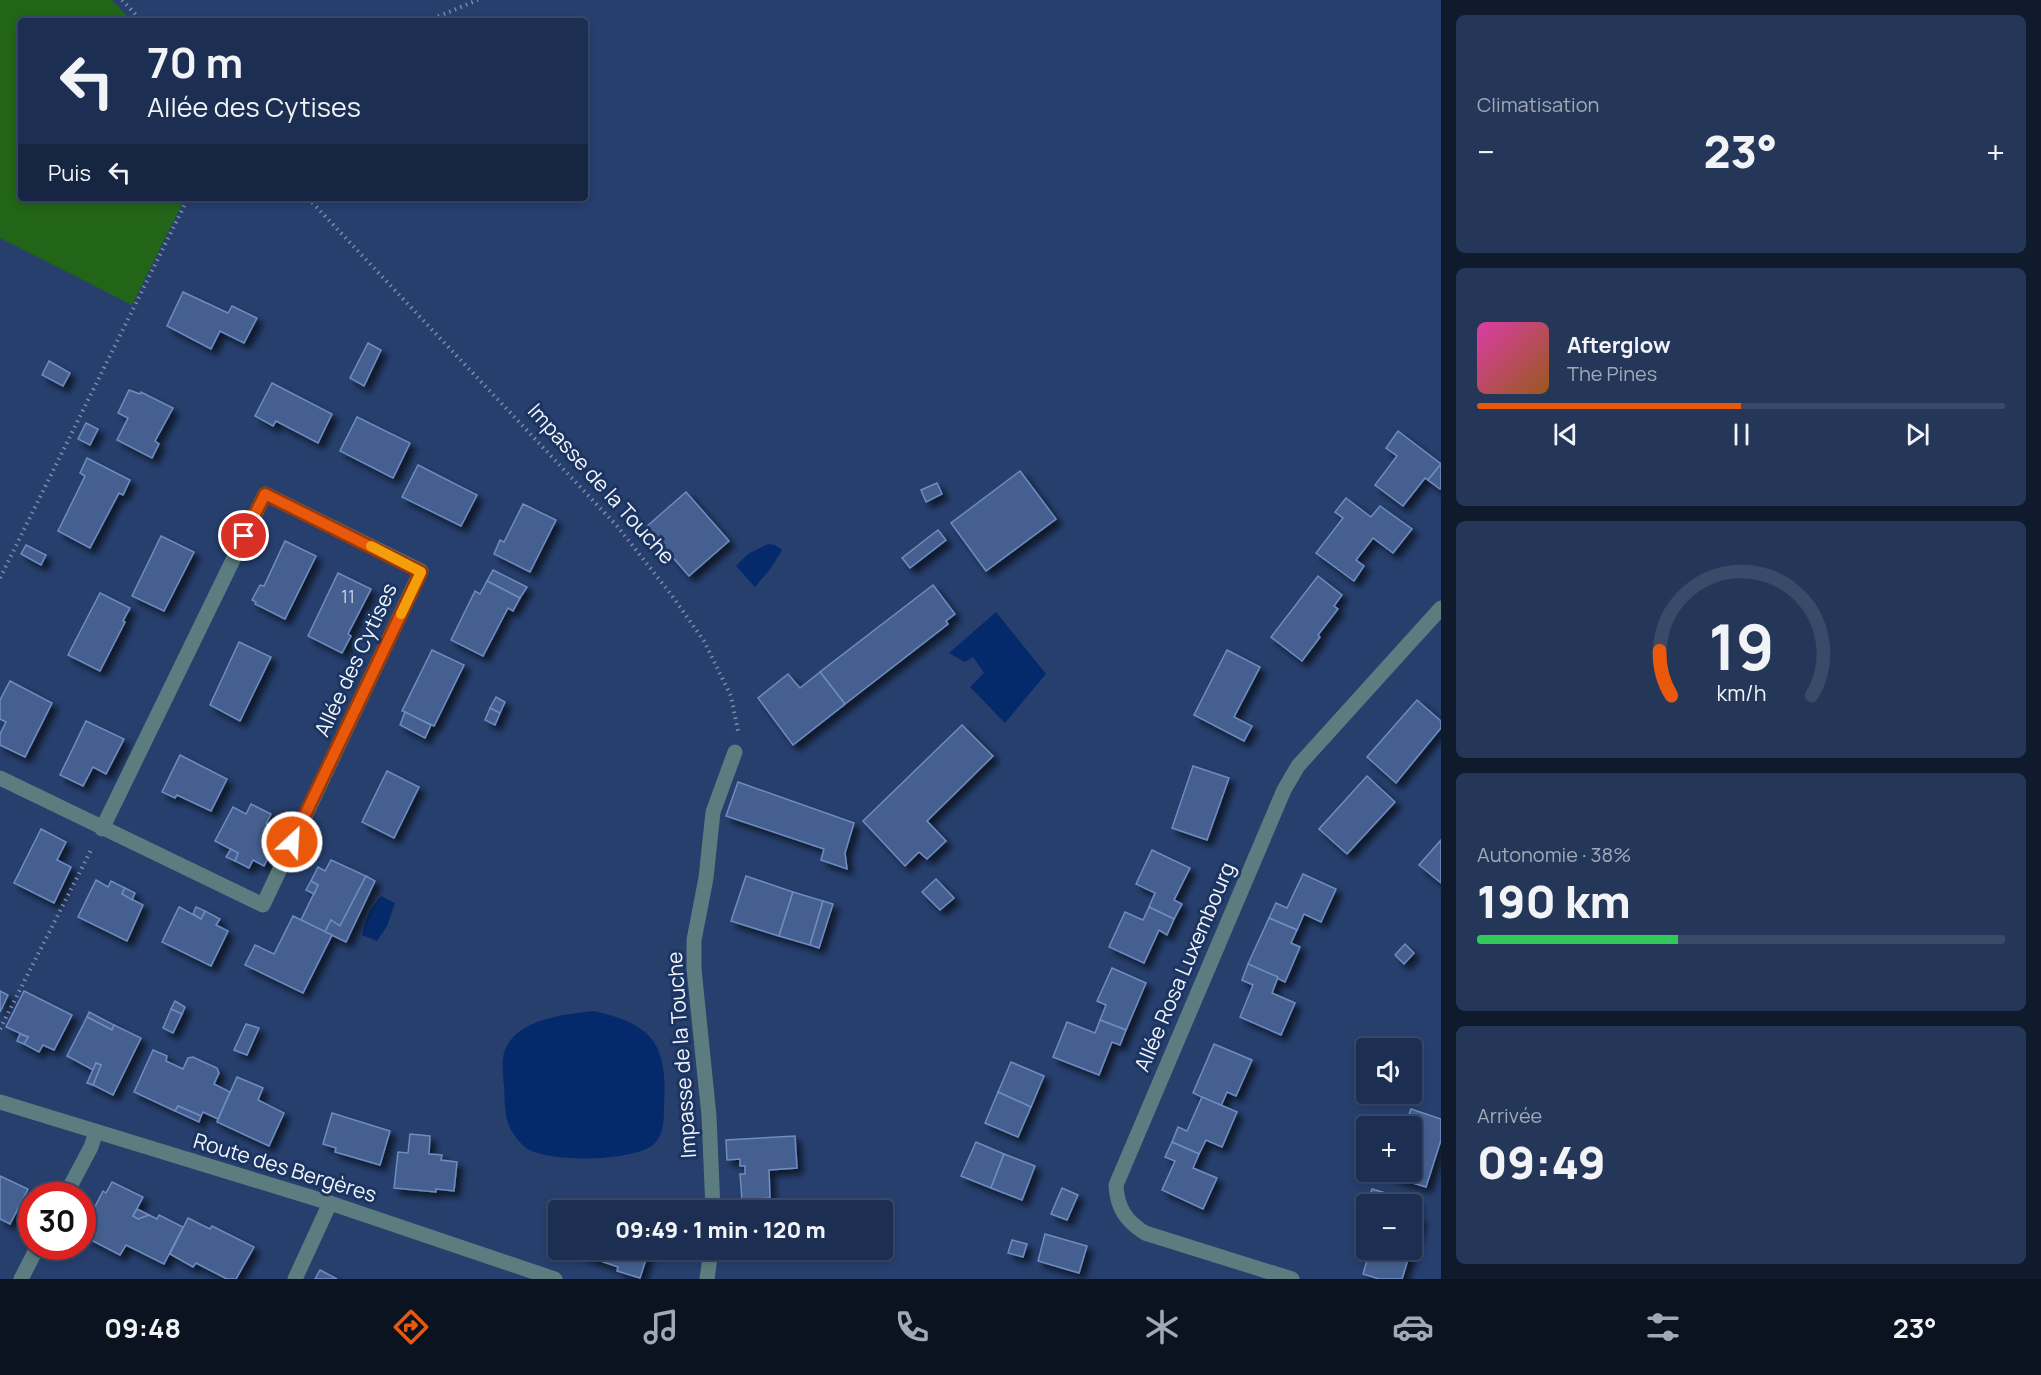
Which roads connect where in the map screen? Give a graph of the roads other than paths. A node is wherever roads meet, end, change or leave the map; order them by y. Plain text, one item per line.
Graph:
1 (1441, 608) edge
2 (735, 752) road end
3 (0, 778) edge
4 (102, 829) junction
5 (0, 1102) edge
6 (96, 1132) junction
7 (72, 1182) edge
8 (713, 1200) edge
9 (330, 1203) junction
10 (31, 1260) edge
11 (710, 1260) edge
12 (21, 1279) edge
13 (295, 1279) edge
14 (555, 1279) edge
15 (707, 1279) edge
16 (1292, 1279) edge

1 - 16 street, Allée Rosa Luxembourg
2 - 8 street, Impasse de la Touche
3 - 4 street, Allée des Cytises
4 - 4 street, Allée des Cytises
5 - 6 street, Route des Bergères
6 - 7 street
6 - 9 street, Route des Bergères
9 - 13 street
9 - 14 street, Route des Bergères
10 - 12 street
11 - 15 street

